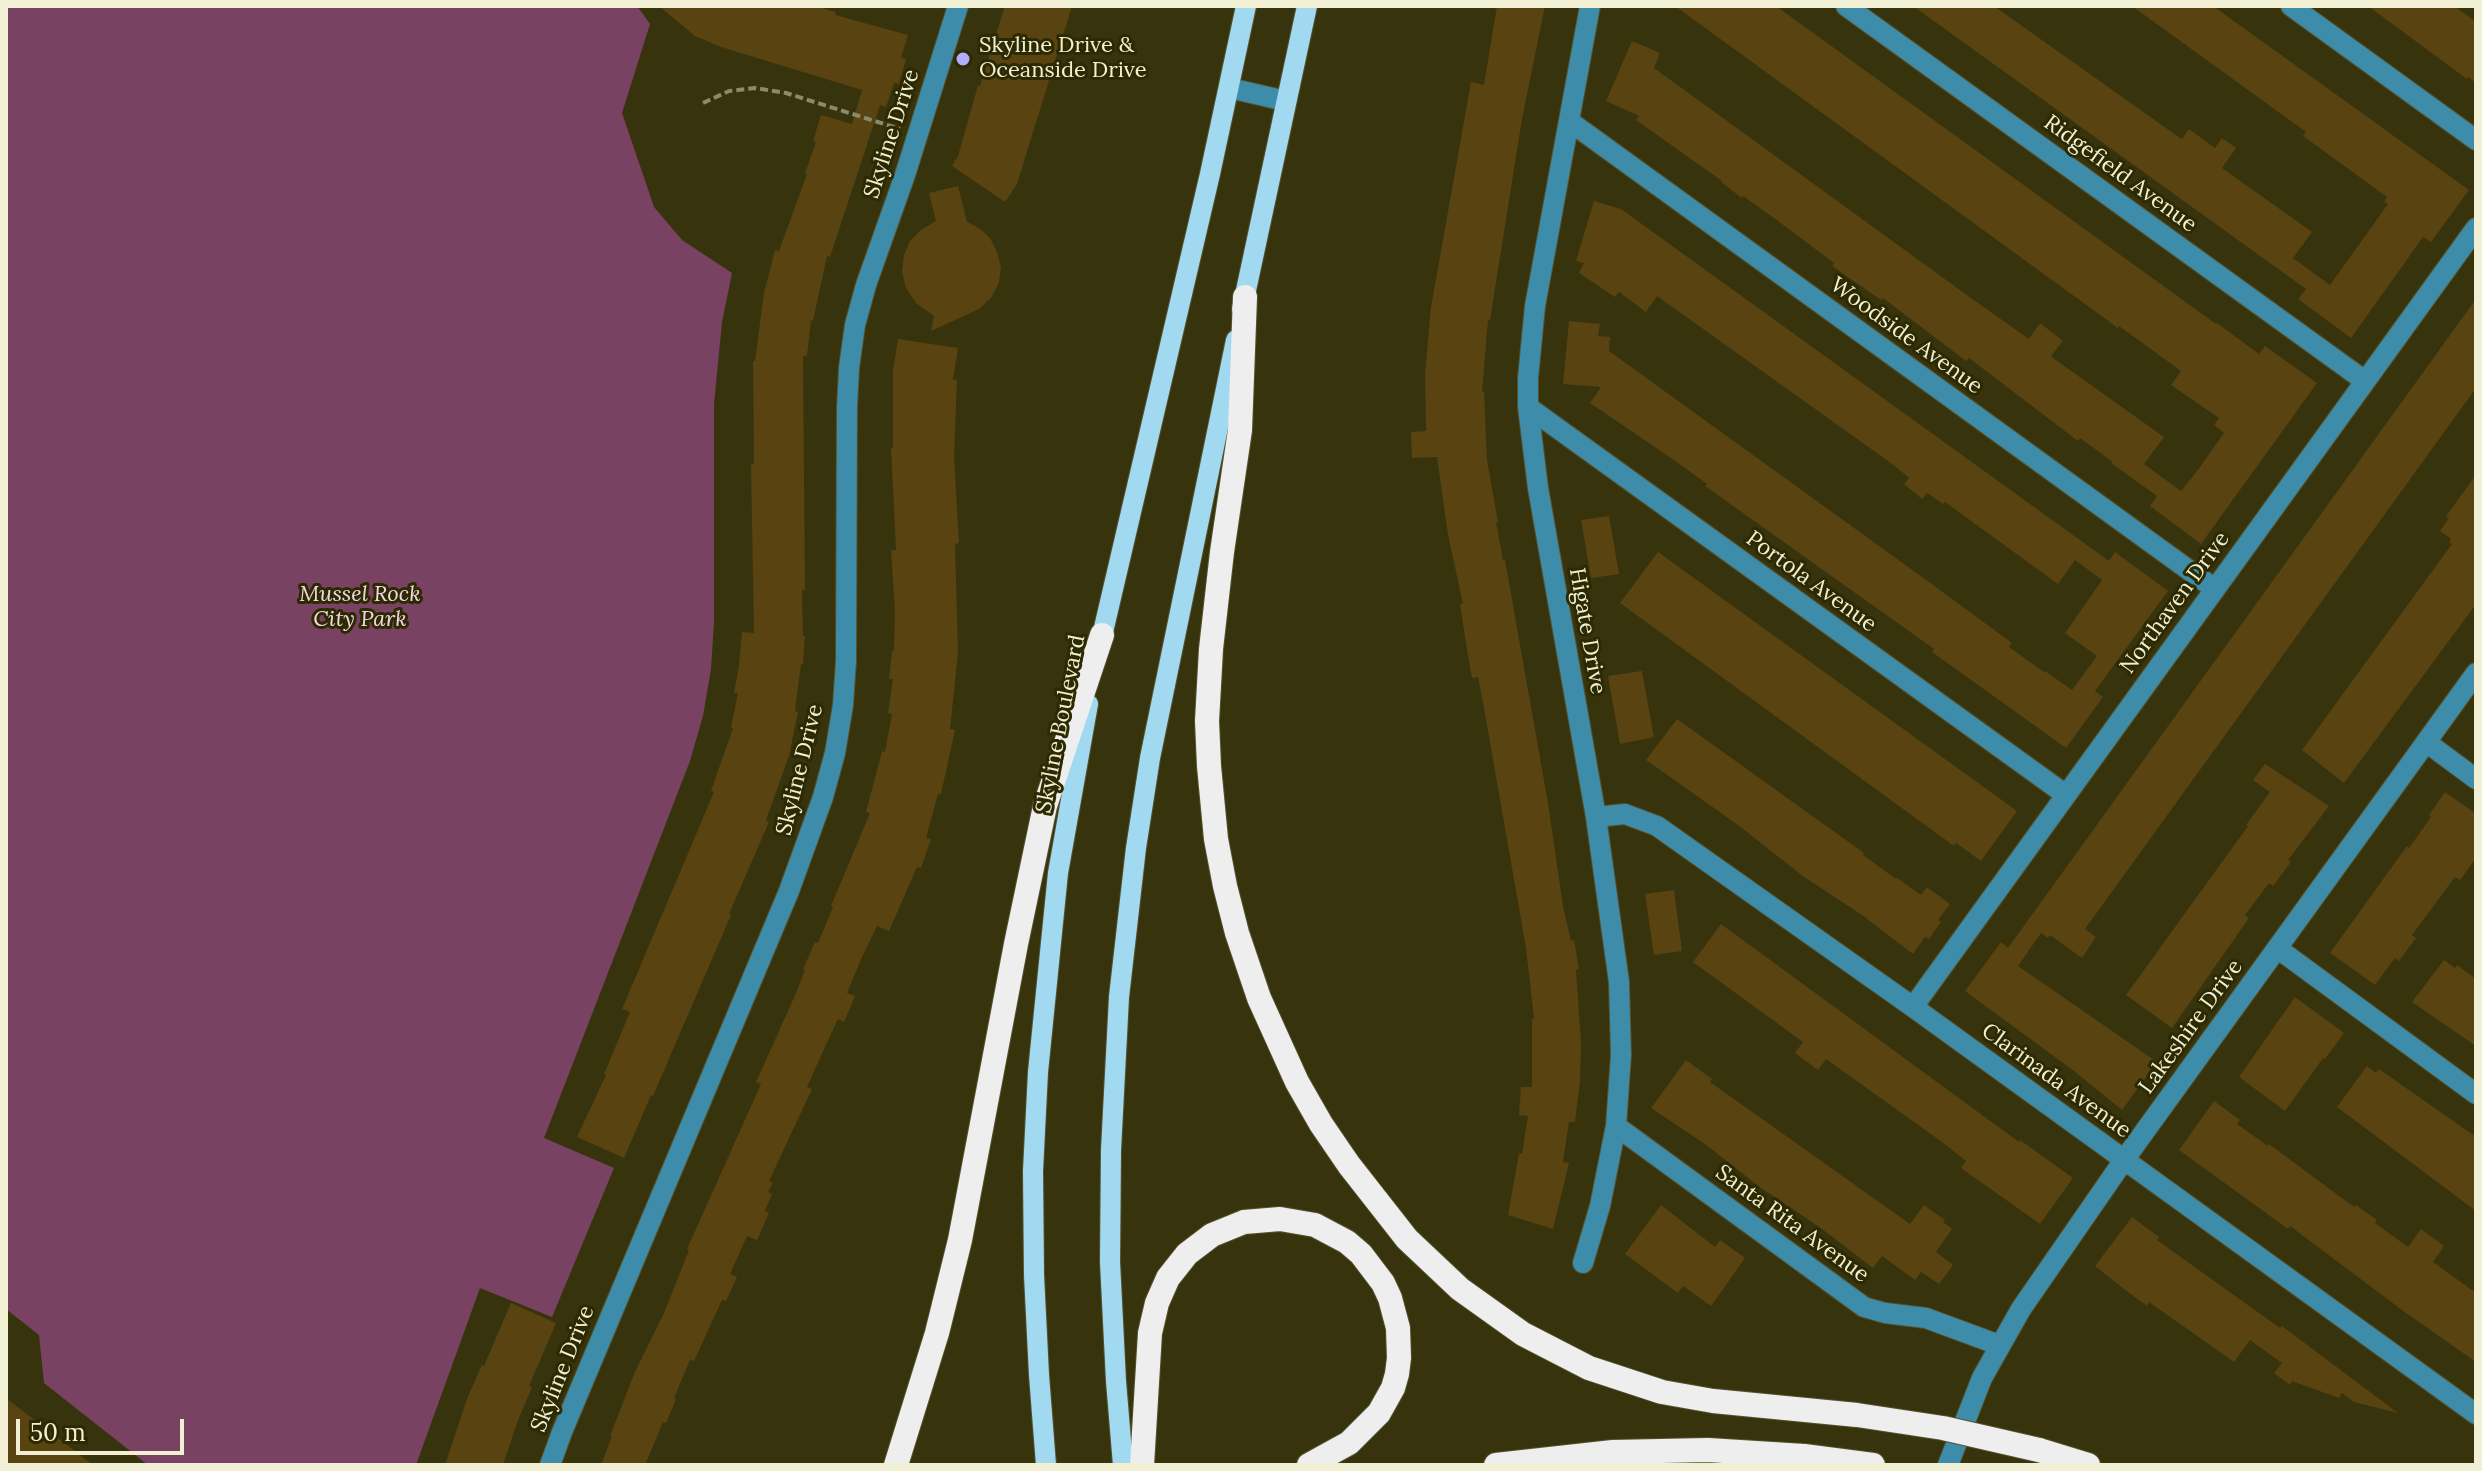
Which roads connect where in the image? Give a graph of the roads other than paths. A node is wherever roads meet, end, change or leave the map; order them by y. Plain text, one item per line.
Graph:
1 (1246, 6) edge
2 (1307, 6) edge
3 (1590, 6) edge
4 (1846, 6) edge
5 (2291, 6) edge
6 (955, 7) edge
7 (2316, 13) edge
8 (1229, 88) junction
9 (1286, 101) junction
10 (1569, 121) junction
11 (2476, 140) edge
12 (2476, 228) edge
13 (1245, 297) junction
14 (2365, 381) junction
15 (1528, 407) junction
16 (2215, 589) junction
17 (1102, 635) junction
18 (2476, 673) edge
19 (2426, 742) junction
20 (2476, 779) edge
21 (2066, 795) junction
22 (1596, 817) junction
23 (2277, 948) junction
24 (1913, 1007) junction
25 (2476, 1094) edge
26 (1616, 1126) junction
27 (2124, 1160) junction
28 (1583, 1263) dead end
29 (1999, 1345) junction
30 (2476, 1414) edge
31 (1864, 1464) edge
32 (550, 1465) edge
33 (896, 1465) edge
34 (1046, 1465) edge
35 (1123, 1465) edge
36 (1142, 1465) edge
37 (1309, 1465) edge
38 (1496, 1465) edge
39 (1948, 1465) edge
40 (2088, 1465) edge

1 - 8 main road, Skyline Boulevard
2 - 9 main road
3 - 10 street, Higate Drive
4 - 14 street, Ridgefield Avenue
5 - 7 street
6 - 32 street, Skyline Drive
7 - 11 street
8 - 9 street
8 - 17 main road, Skyline Boulevard
9 - 13 main road
10 - 15 street, Higate Drive
10 - 16 street, Woodside Avenue
12 - 14 street, Northaven Drive
13 - 35 main road
13 - 40 highway, bridge
14 - 16 street, Northaven Drive
15 - 21 street, Portola Avenue
15 - 22 street, Higate Drive
16 - 21 street, Northaven Drive
17 - 33 highway
17 - 34 main road, Skyline Boulevard
18 - 19 street, Lakeshire Drive
19 - 20 street
19 - 23 street, Lakeshire Drive
21 - 24 street, Northaven Drive
22 - 24 street, Clarinada Avenue
22 - 26 street, Higate Drive
23 - 25 street
23 - 27 street, Lakeshire Drive
24 - 27 street, Clarinada Avenue
26 - 28 street, Higate Drive
26 - 29 street, Santa Rita Avenue
27 - 29 street, Lakeshire Drive
27 - 30 street, Clarinada Avenue
29 - 39 street, Lakeshire Drive
31 - 38 highway
36 - 37 highway

